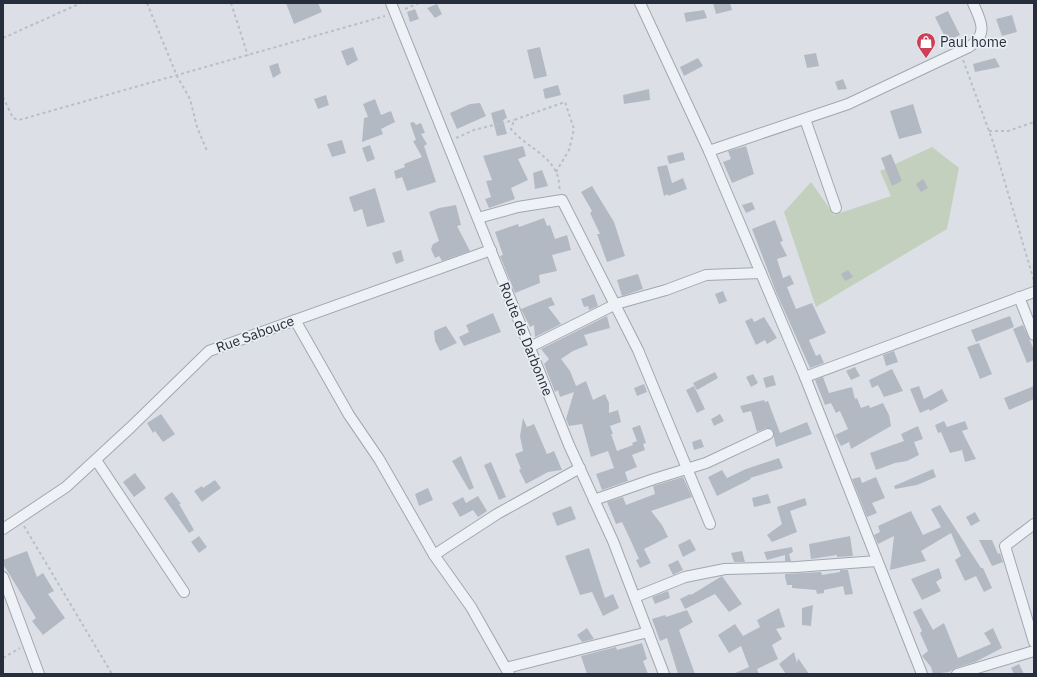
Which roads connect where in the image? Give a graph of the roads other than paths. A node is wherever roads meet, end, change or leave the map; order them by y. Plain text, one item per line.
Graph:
1 (391, 3) edge
2 (640, 3) edge
3 (973, 3) edge
4 (805, 118) junction
5 (709, 151) junction
6 (836, 208) dead end
7 (478, 218) junction
8 (491, 250) junction
9 (761, 274) junction
10 (1034, 292) edge
11 (1019, 298) junction
12 (616, 304) junction
13 (295, 320) junction
14 (1034, 335) edge
15 (530, 347) junction
16 (805, 377) junction
17 (768, 434) dead end
18 (96, 460) junction
19 (580, 468) junction
20 (687, 469) junction
21 (594, 500) junction
22 (710, 524) dead end
23 (1034, 524) edge
24 (3, 529) edge
25 (434, 555) junction
26 (877, 561) junction
27 (3, 577) edge
28 (184, 592) dead end
29 (635, 597) junction
30 (648, 632) junction
31 (1034, 642) edge
32 (1034, 651) edge
33 (507, 671) edge
34 (39, 674) edge
35 (664, 674) edge
36 (922, 674) edge
37 (957, 674) edge

1 - 7 street, Route de Darbonne
2 - 5 street
3 - 4 street
4 - 5 street
4 - 6 street
5 - 9 street
7 - 8 street, Route de Darbonne
7 - 12 street
8 - 13 street, Rue Sabouce
8 - 15 street, Route de Darbonne
9 - 12 street
9 - 16 street
10 - 11 street
11 - 14 street
11 - 16 street
12 - 15 street
12 - 20 street
13 - 18 street, Rue Sabouce
13 - 25 street
15 - 19 street, Route de Darbonne
16 - 26 street
17 - 20 street
18 - 24 street, Rue Sabouce
18 - 28 street
19 - 21 street, Route de Darbonne
19 - 25 street
20 - 21 street
20 - 22 street
21 - 29 street, Route de Darbonne
23 - 31 street
25 - 33 street
26 - 29 street
26 - 36 street
27 - 34 street
29 - 30 street, Route de Darbonne
30 - 33 street
30 - 35 street, Route de Darbonne
32 - 37 street

